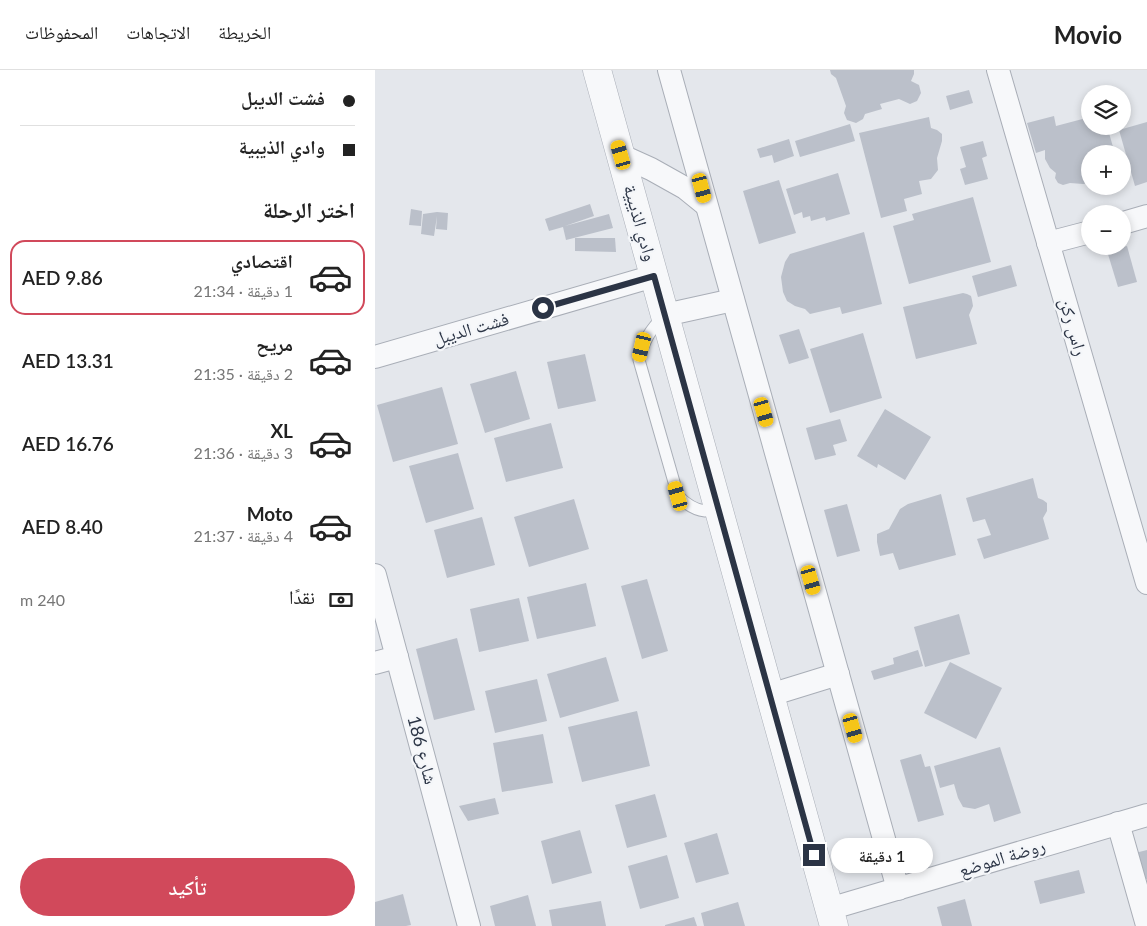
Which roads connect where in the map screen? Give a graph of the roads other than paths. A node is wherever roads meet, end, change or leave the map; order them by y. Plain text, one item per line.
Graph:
1 (669, 70) edge
2 (998, 70) edge
3 (603, 72) edge
4 (621, 155) junction
5 (706, 205) junction
6 (1147, 216) edge
7 (1131, 221) edge
8 (1081, 234) edge
9 (1049, 243) junction
10 (654, 276) junction
11 (733, 300) junction
12 (665, 315) junction
13 (375, 357) edge
14 (718, 507) junction
15 (1139, 522) edge
16 (375, 575) edge
17 (1147, 584) edge
18 (397, 657) junction
19 (375, 663) edge
20 (838, 674) junction
21 (770, 695) junction
22 (1147, 815) edge
23 (1118, 823) junction
24 (898, 889) junction
25 (831, 918) edge
26 (1147, 925) edge
27 (469, 926) edge

1 - 5 street
2 - 9 street, راس ركن
3 - 4 street, وادي الذيبية
4 - 5 street
4 - 10 street, وادي الذيبية
5 - 11 street
6 - 7 street
8 - 9 street
9 - 15 street, راس ركن
10 - 12 street, وادي الذيبية
10 - 13 street, فشت الديبل
11 - 12 street
11 - 20 street
12 - 14 street, وادي الذيبية
12 - 14 lane
14 - 21 street, وادي الذيبية
15 - 17 street, راس ركن
16 - 18 street, شارع 186
18 - 19 street
18 - 27 street, شارع 186
20 - 21 street
20 - 24 street
21 - 25 street, وادي الذيبية
22 - 23 street, روضة الموضع
23 - 24 street, روضة الموضع
23 - 26 street
24 - 25 street, روضة الموضع

